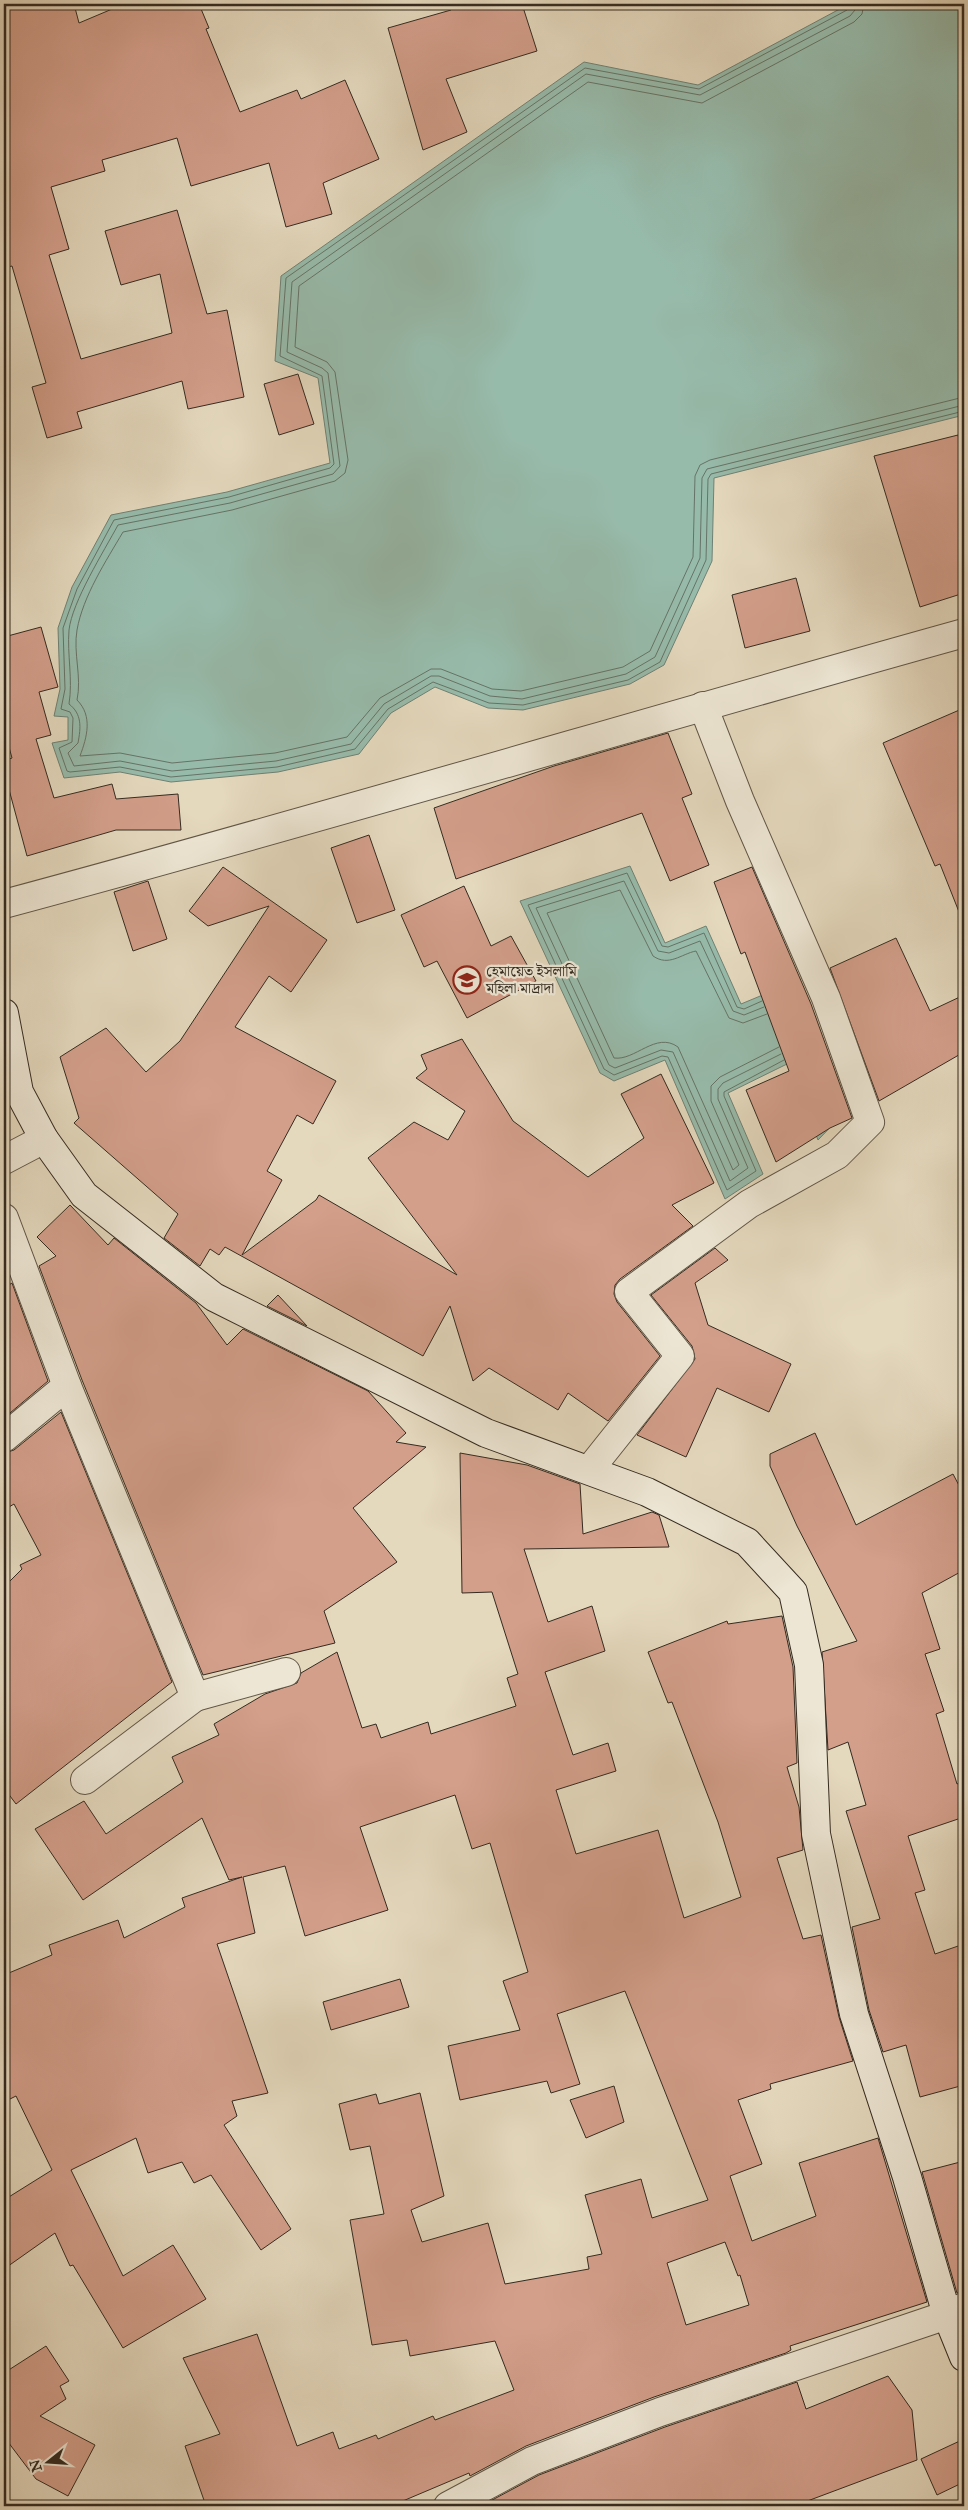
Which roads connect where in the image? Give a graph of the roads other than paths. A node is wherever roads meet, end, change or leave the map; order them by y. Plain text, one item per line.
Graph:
1 (964, 633) edge
2 (703, 706) junction
3 (4, 904) edge
4 (4, 1013) edge
5 (44, 1139) junction
6 (4, 1160) edge
7 (4, 1218) edge
8 (67, 1386) junction
9 (4, 1438) edge
10 (590, 1470) junction
11 (286, 1672) dead end
12 (195, 1697) junction
13 (85, 1780) dead end
14 (956, 2311) edge
15 (964, 2357) edge
16 (448, 2506) edge

1 - 2 street
2 - 3 street
2 - 10 street
4 - 5 street
5 - 6 street
5 - 10 street
7 - 8 street
8 - 9 street
8 - 12 street
10 - 14 street
11 - 12 street
12 - 13 street
14 - 15 street
14 - 16 street

